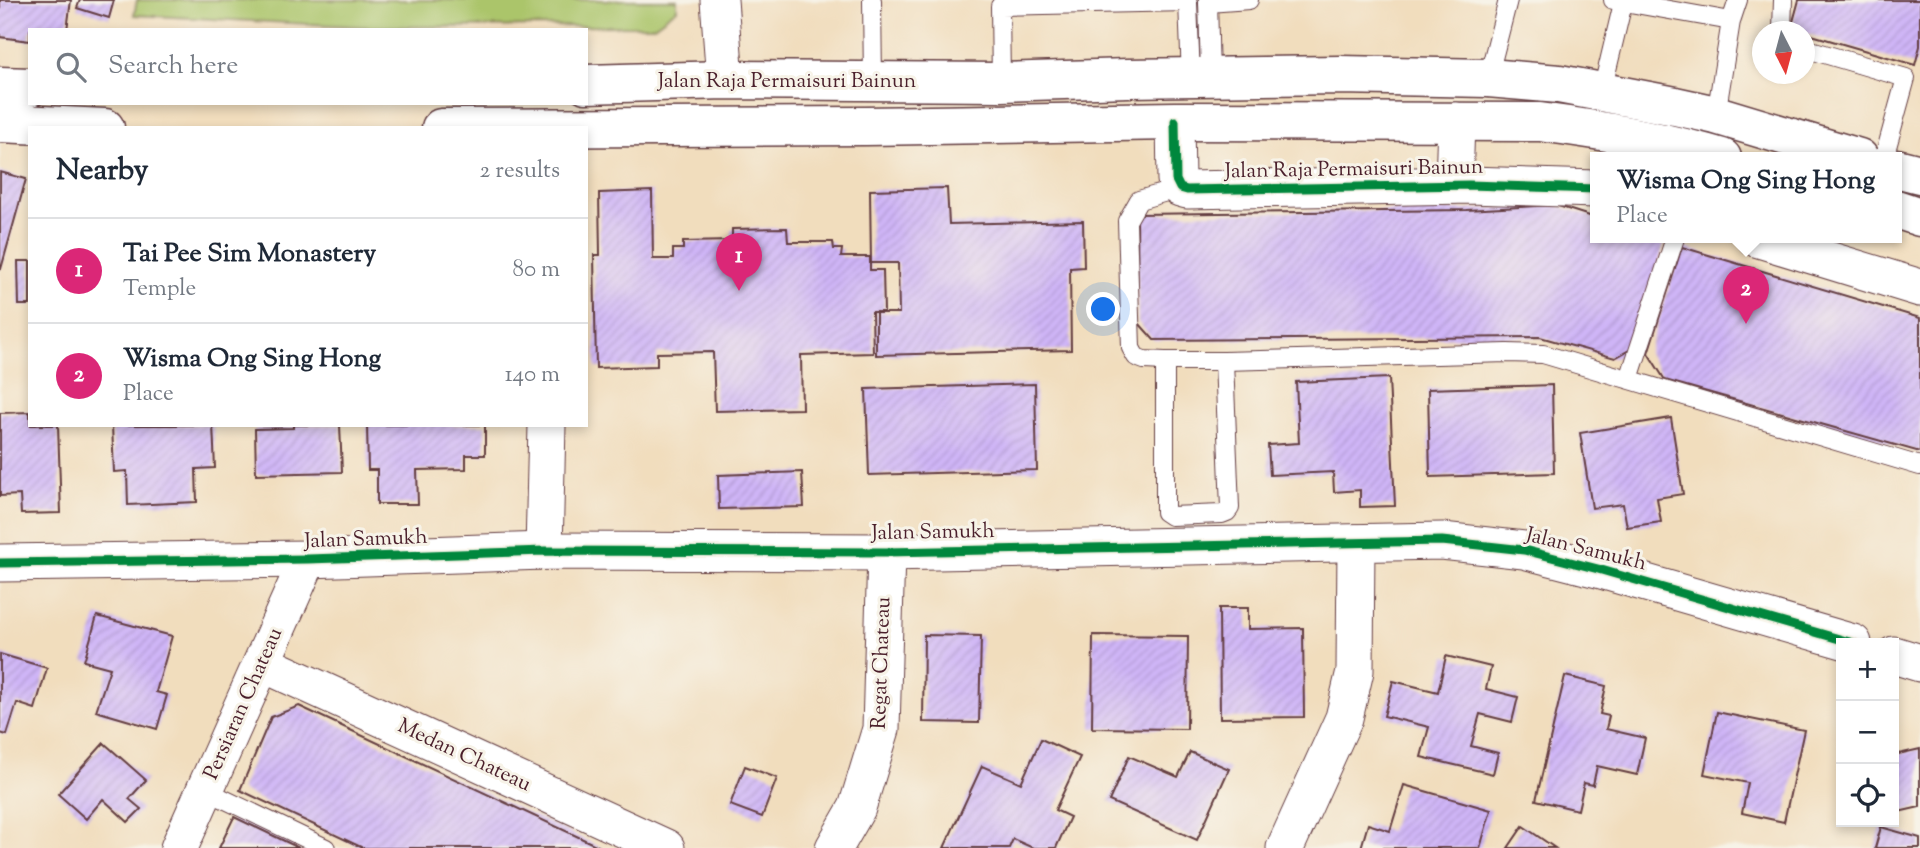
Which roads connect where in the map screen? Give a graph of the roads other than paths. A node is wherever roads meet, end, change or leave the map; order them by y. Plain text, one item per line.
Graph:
1 (719, 0) edge
2 (872, 0) edge
3 (1249, 0) edge
4 (1508, 0) edge
5 (1738, 0) edge
6 (1783, 0) edge
7 (1208, 1) edge
8 (1618, 1) edge
9 (1731, 21) junction
10 (1783, 21) edge
11 (1815, 51) edge
12 (1200, 77) junction
13 (1488, 78) junction
14 (725, 80) junction
15 (873, 81) junction
16 (1001, 82) junction
17 (588, 83) edge
18 (0, 86) edge
19 (28, 88) edge
20 (1602, 91) junction
21 (1716, 115) junction
22 (1175, 121) junction
23 (1456, 121) junction
24 (0, 123) edge
25 (63, 126) edge
26 (866, 126) junction
27 (588, 127) edge
28 (1698, 152) edge
29 (1839, 152) edge
30 (1886, 152) edge
31 (1902, 170) edge
32 (1920, 174) edge
33 (1454, 185) junction
34 (1180, 188) junction
35 (1590, 189) edge
36 (1902, 211) edge
37 (1920, 217) edge
38 (1673, 243) edge
39 (1772, 243) edge
40 (1920, 288) edge
41 (1165, 361) junction
42 (1224, 361) junction
43 (1629, 379) junction
44 (547, 427) edge
45 (1920, 466) edge
46 (1356, 543) junction
47 (544, 551) junction
48 (886, 552) junction
49 (308, 559) junction
50 (0, 563) edge
51 (1836, 638) edge
52 (1899, 657) edge
53 (262, 663) junction
54 (1920, 663) edge
55 (205, 790) junction
56 (179, 848) edge
57 (326, 848) edge
58 (666, 848) edge
59 (834, 848) edge
60 (1285, 848) edge

1 - 14 street
2 - 15 lane
3 - 7 lane
4 - 13 lane
5 - 9 lane
6 - 10 lane
7 - 12 lane
8 - 9 lane
8 - 20 lane
9 - 21 lane
11 - 30 lane
12 - 13 main road, Jalan Raja Permaisuri Bainun
12 - 16 main road, Jalan Raja Permaisuri Bainun
12 - 16 lane
13 - 20 main road, Jalan Raja Permaisuri Bainun
14 - 15 main road, Jalan Raja Permaisuri Bainun
14 - 17 main road, Jalan Raja Permaisuri Bainun
14 - 26 main road
15 - 16 main road, Jalan Raja Permaisuri Bainun
18 - 19 main road
20 - 21 main road, Jalan Raja Permaisuri Bainun
21 - 29 main road, Jalan Raja Permaisuri Bainun
22 - 23 main road, Jalan Raja Permaisuri Bainun
22 - 26 main road, Jalan Raja Permaisuri Bainun
22 - 34 street
23 - 28 main road, Jalan Raja Permaisuri Bainun
23 - 33 street
24 - 25 main road
26 - 27 main road, Jalan Raja Permaisuri Bainun
31 - 32 main road
33 - 34 street, Jalan Raja Permaisuri Bainun
33 - 35 street, Jalan Raja Permaisuri Bainun
34 - 41 lane, Jalan Raja Permaisuri Bainun
36 - 37 main road
38 - 43 lane
39 - 40 street
41 - 42 lane, Jalan Raja Permaisuri Bainun
41 - 42 lane
42 - 43 lane, Jalan Raja Permaisuri Bainun
43 - 45 lane, Jalan Raja Permaisuri Bainun
44 - 47 street
46 - 48 street, Jalan Samukh
46 - 51 street, Jalan Samukh
46 - 60 street
47 - 48 street, Jalan Samukh
47 - 49 street, Jalan Samukh
48 - 59 street, Regat Chateau
49 - 50 street, Jalan Samukh
49 - 53 street, Persiaran Chateau
52 - 54 street
53 - 55 street, Persiaran Chateau
53 - 58 street, Medan Chateau
55 - 56 street, Persiaran Chateau
55 - 57 lane

